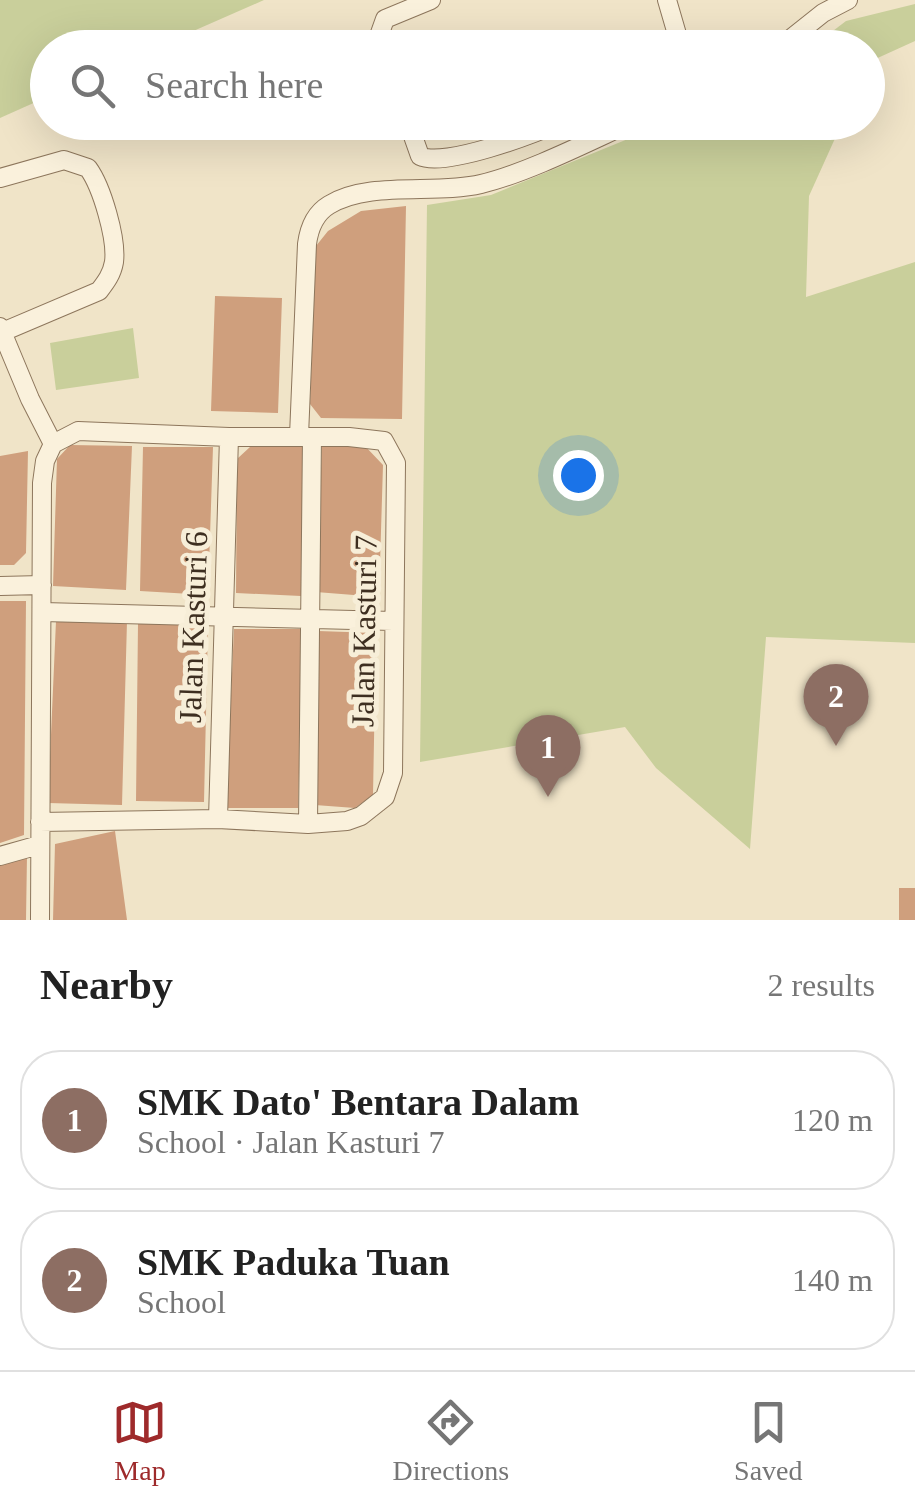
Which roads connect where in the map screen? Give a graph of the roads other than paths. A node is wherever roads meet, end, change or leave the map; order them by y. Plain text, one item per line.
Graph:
1 (431, 0) edge
2 (667, 0) edge
3 (848, 0) edge
4 (381, 30) edge
5 (676, 30) edge
6 (801, 30) edge
7 (414, 140) edge
8 (508, 140) edge
9 (588, 140) edge
10 (0, 178) edge
11 (1, 331) edge
12 (306, 436) junction
13 (229, 437) junction
14 (56, 441) junction
15 (42, 585) junction
16 (0, 586) edge
17 (43, 612) junction
18 (224, 616) junction
19 (310, 618) junction
20 (393, 621) junction
21 (218, 818) junction
22 (40, 822) junction
23 (308, 824) junction
24 (40, 845) junction
25 (0, 856) edge
26 (40, 920) edge

1 - 4 street
2 - 5 street
3 - 6 street
7 - 8 street
9 - 12 street
10 - 11 street
11 - 14 street
12 - 13 street, Jalan Kasturi 7
12 - 19 street
12 - 20 street, Jalan Kasturi 7
13 - 14 street, Jalan Kasturi 7
13 - 18 street, Jalan Kasturi 6
14 - 15 street
15 - 16 street
15 - 17 street
17 - 18 street
17 - 22 street
18 - 19 street
18 - 21 street, Jalan Kasturi 6
19 - 20 street
19 - 23 street
20 - 23 street, Jalan Kasturi 7
21 - 22 street, Jalan Kasturi 7
21 - 23 street, Jalan Kasturi 7
22 - 24 street
24 - 25 street
24 - 26 street

